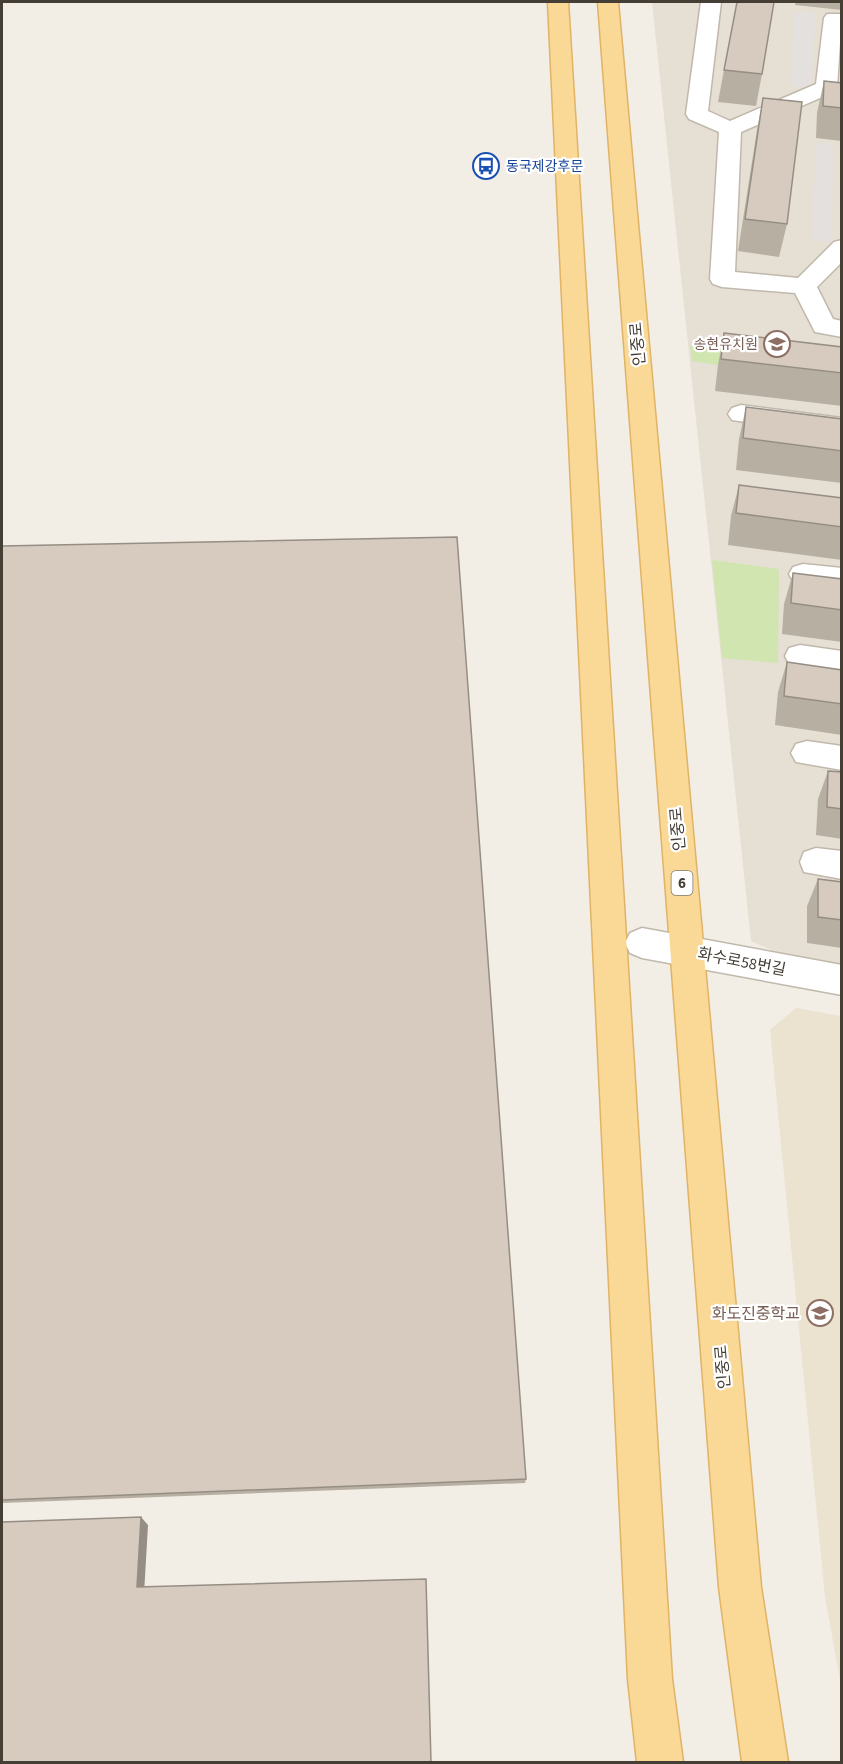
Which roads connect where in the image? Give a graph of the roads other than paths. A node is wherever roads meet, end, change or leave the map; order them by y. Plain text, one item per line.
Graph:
1 (558, 2) edge
2 (608, 2) edge
3 (711, 2) edge
4 (834, 18) dead end
5 (834, 83) edge
6 (730, 129) junction
7 (842, 247) edge
8 (804, 286) junction
9 (842, 328) edge
10 (741, 414) dead end
11 (842, 427) edge
12 (803, 574) edge
13 (842, 579) edge
14 (800, 656) dead end
15 (842, 662) edge
16 (807, 753) dead end
17 (842, 758) edge
18 (642, 943) dead end
19 (688, 951) junction
20 (842, 980) edge
21 (660, 1762) edge
22 (765, 1762) edge

1 - 21 main road
2 - 19 main road, 인중로 / 6
3 - 6 lane
4 - 5 lane
5 - 6 lane
6 - 8 lane
7 - 8 lane
8 - 9 lane
10 - 11 lane
12 - 13 lane
14 - 15 lane
16 - 17 lane
18 - 19 lane, 화수로58번길
19 - 20 lane, 화수로58번길
19 - 22 main road, 인중로 / 6

